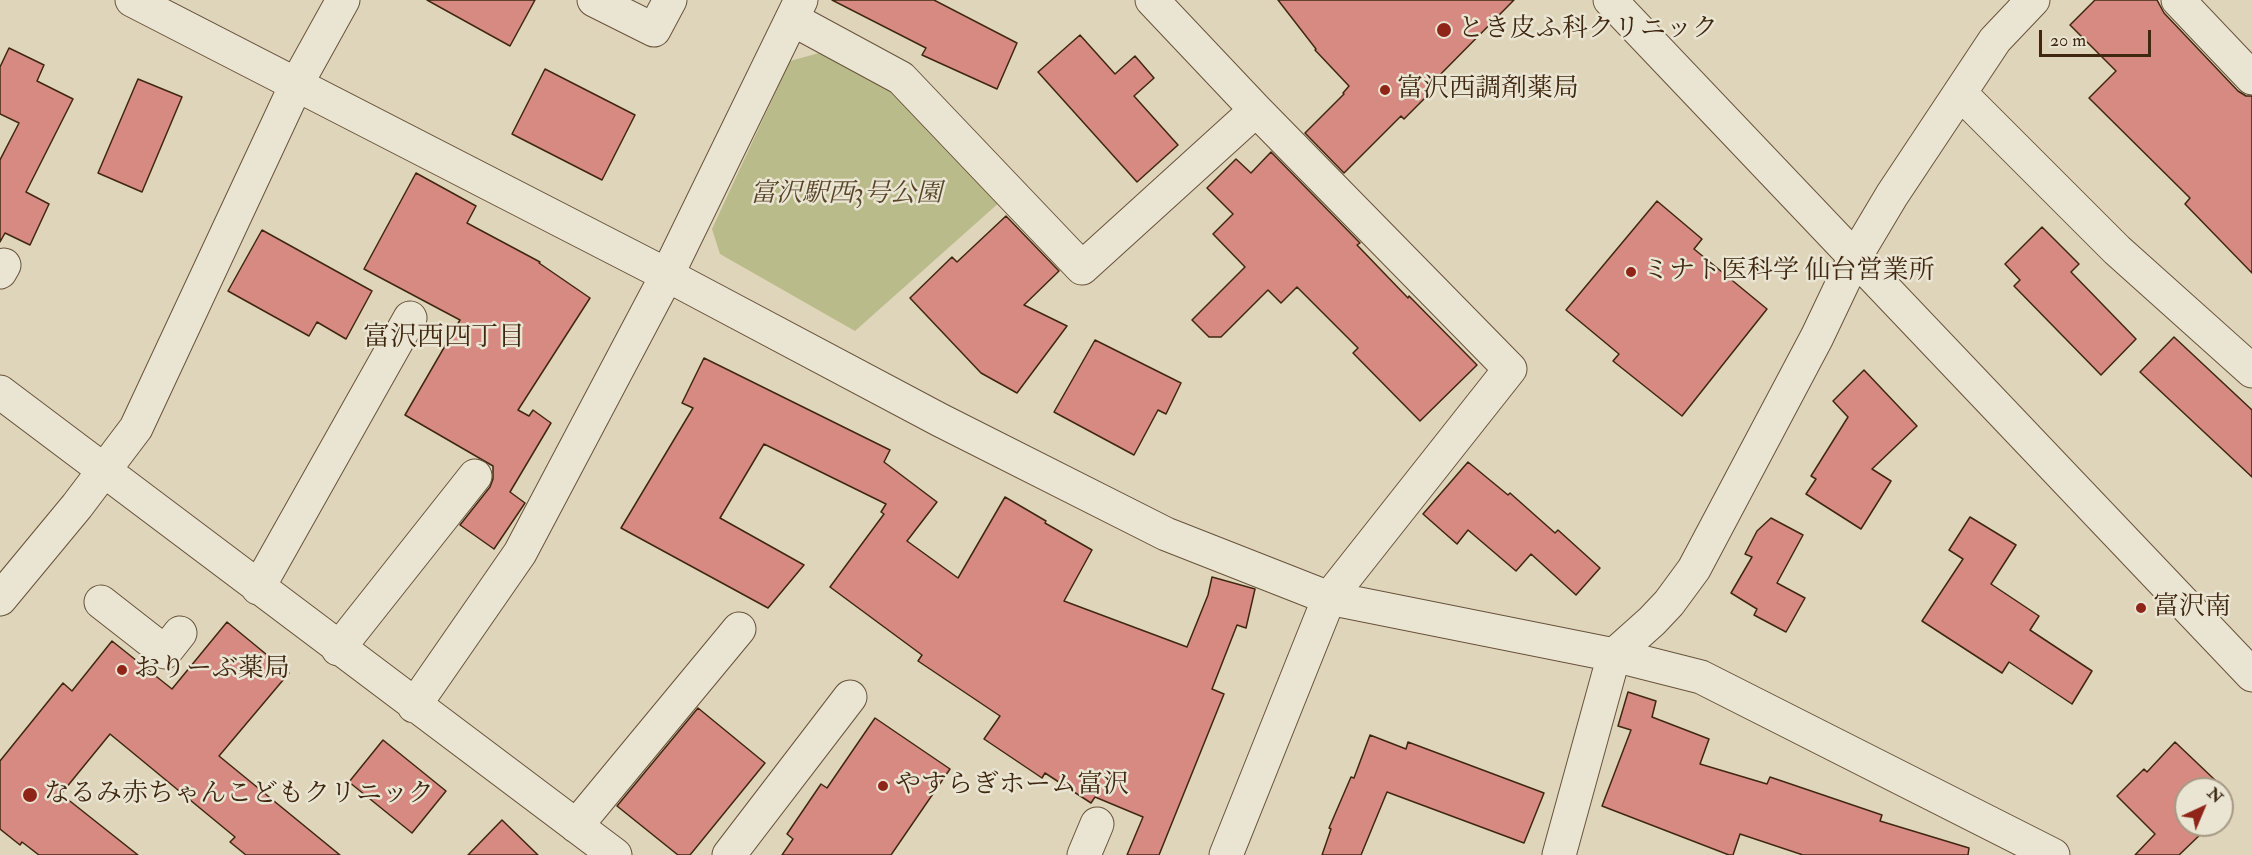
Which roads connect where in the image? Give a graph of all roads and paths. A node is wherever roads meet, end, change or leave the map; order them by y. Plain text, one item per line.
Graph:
1 (132, 0) edge
2 (344, 0) edge
3 (594, 0) edge
4 (670, 0) edge
5 (1152, 0) edge
6 (1610, 0) edge
7 (2033, 0) edge
8 (2178, 0) edge
9 (797, 10) edge
10 (2252, 78) edge
11 (297, 83) junction
12 (1960, 94) junction
13 (1256, 110) junction
14 (1855, 257) junction
15 (667, 275) junction
16 (410, 318) dead end
17 (2252, 371) edge
18 (0, 392) edge
19 (103, 471) junction
20 (476, 476) dead end
21 (258, 588) junction
22 (1329, 598) junction
23 (0, 599) edge
24 (101, 602) dead end
25 (739, 629) dead end
26 (180, 633) dead end
27 (338, 649) junction
28 (1614, 655) junction
29 (2252, 675) edge
30 (850, 697) dead end
31 (414, 706) junction
32 (1097, 824) dead end
33 (576, 826) junction
34 (615, 855) edge
35 (729, 855) edge
36 (1084, 855) edge
37 (1226, 855) edge
38 (1559, 855) edge
39 (2053, 855) edge

1 - 11 street
2 - 11 street
3 - 4 street
5 - 13 street
6 - 14 street
7 - 12 street
8 - 10 street
9 - 13 street
9 - 15 street
11 - 15 street
11 - 19 street
12 - 14 street
12 - 17 street
13 - 22 street
14 - 28 street
14 - 29 street
15 - 22 street
15 - 31 street
16 - 21 street
18 - 19 street
19 - 21 street
19 - 23 street
20 - 27 street
21 - 27 street
22 - 28 street
22 - 37 street
24 - 26 street
25 - 33 street
27 - 31 street
28 - 38 street
28 - 39 street
30 - 35 street
31 - 33 street
32 - 36 street
33 - 34 street

